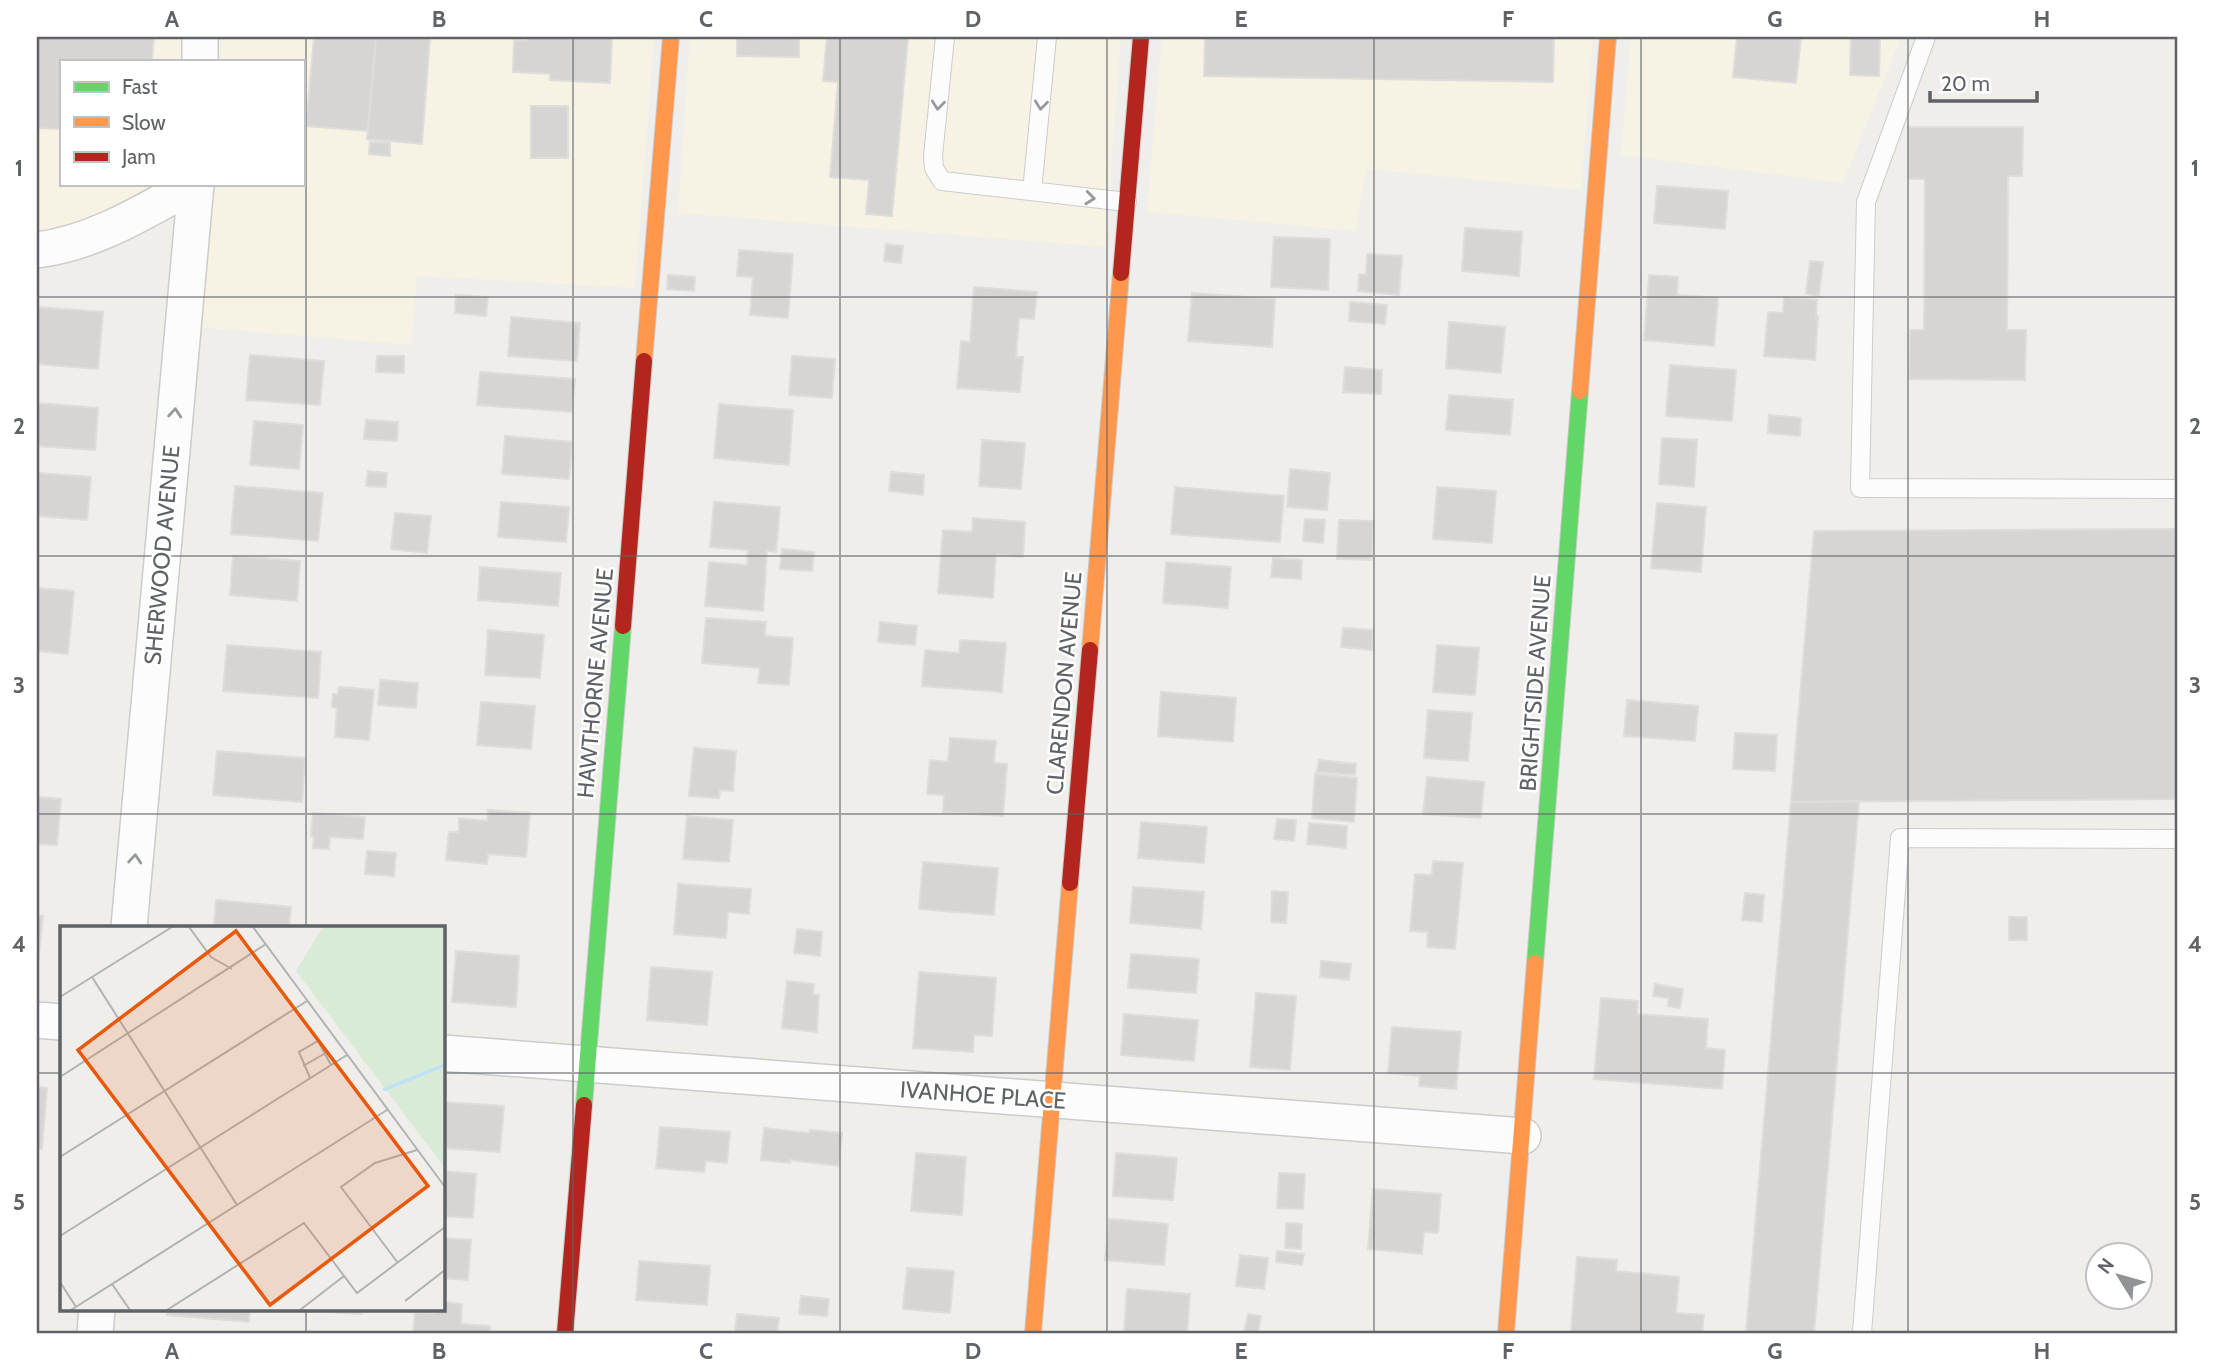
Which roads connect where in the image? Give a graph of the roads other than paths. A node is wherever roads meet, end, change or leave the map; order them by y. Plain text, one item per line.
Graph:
1 (200, 37) edge
2 (671, 37) edge
3 (945, 37) edge
4 (1047, 37) edge
5 (1140, 37) edge
6 (1608, 37) edge
7 (1926, 37) edge
8 (200, 60) edge
9 (191, 186) edge
10 (195, 186) edge
11 (1032, 191) junction
12 (1127, 202) junction
13 (37, 250) edge
14 (2177, 489) edge
15 (2177, 839) edge
16 (129, 926) edge
17 (37, 1020) edge
18 (60, 1022) edge
19 (444, 1054) edge
20 (587, 1066) junction
21 (1052, 1100) junction
22 (1523, 1136) junction
23 (97, 1310) edge
24 (95, 1333) edge
25 (565, 1333) edge
26 (1033, 1333) edge
27 (1506, 1333) edge
28 (1862, 1333) edge

1 - 8 street
2 - 20 street, HAWTHORNE AVENUE
3 -> 11 lane
4 -> 11 lane
5 - 12 street, CLARENDON AVENUE
6 - 22 street, BRIGHTSIDE AVENUE
7 - 14 lane
9 - 13 street
16 -> 10 street, SHERWOOD AVENUE
11 -> 12 lane
12 - 21 street, CLARENDON AVENUE
15 - 28 lane
17 - 18 street
19 - 20 street, IVANHOE PLACE
20 - 21 street, IVANHOE PLACE
20 - 25 street, HAWTHORNE AVENUE
21 - 22 street, IVANHOE PLACE
21 - 26 street, CLARENDON AVENUE
22 - 27 street, BRIGHTSIDE AVENUE
23 - 24 street

